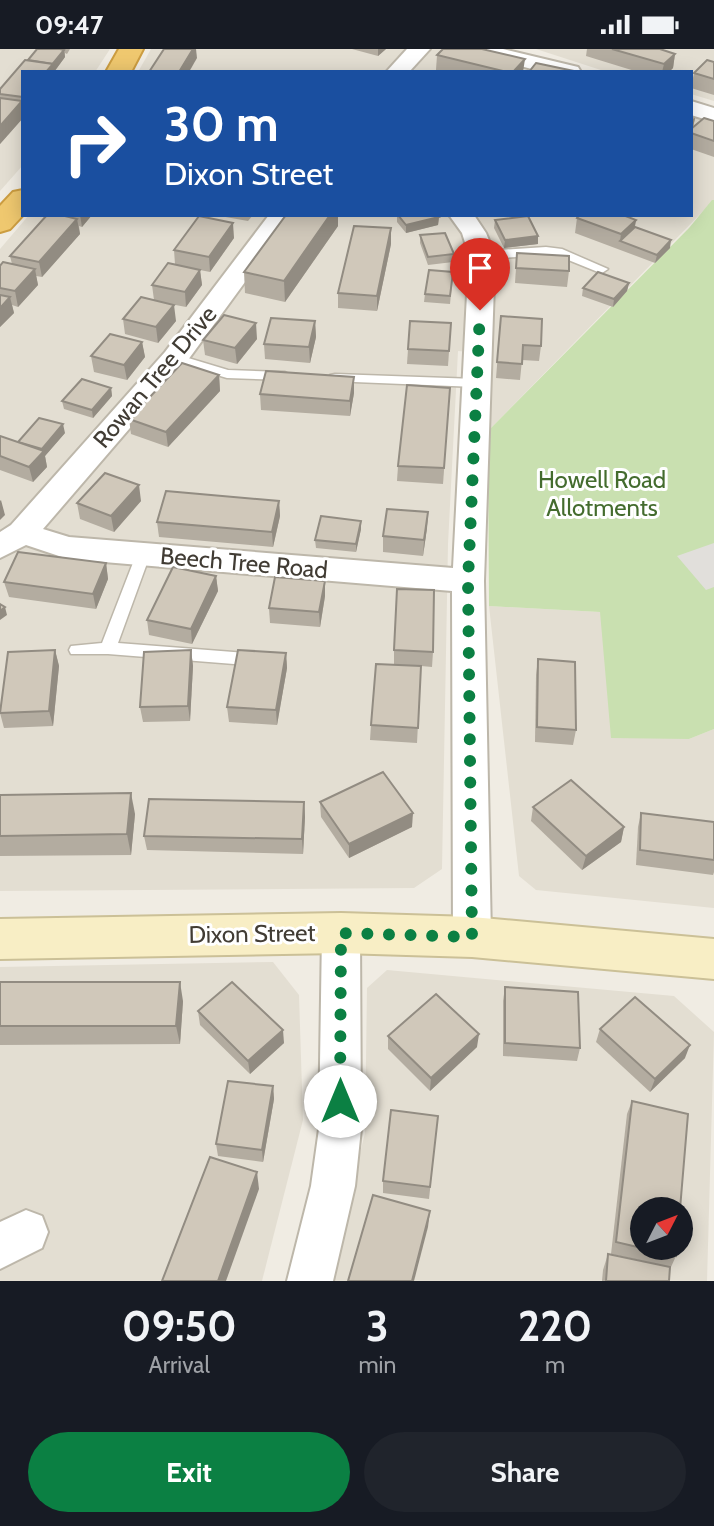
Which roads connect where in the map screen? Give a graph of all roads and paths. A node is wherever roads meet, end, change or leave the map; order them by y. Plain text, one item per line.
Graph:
1 (131, 49) edge
2 (419, 49) edge
3 (478, 49) edge
4 (580, 49) edge
5 (118, 70) edge
6 (399, 70) edge
7 (565, 70) edge
8 (693, 109) edge
9 (714, 115) edge
10 (21, 200) edge
11 (281, 217) edge
12 (462, 217) edge
13 (0, 223) edge
14 (482, 255) junction
15 (602, 269) dead end
16 (175, 358) junction
17 (296, 376) edge
18 (324, 377) edge
19 (476, 383) junction
20 (11, 540) edge
21 (144, 555) junction
22 (468, 581) junction
23 (108, 648) junction
24 (77, 650) dead end
25 (278, 661) edge
26 (341, 933) junction
27 (472, 937) junction
28 (0, 939) edge
29 (714, 959) edge
30 (310, 1281) edge

1 - 5 highway
2 - 6 street
3 - 7 street
4 - 7 street
8 - 9 street
10 - 13 highway
11 - 16 street, Rowan Tree Drive
12 - 14 street
14 - 15 lane
14 - 19 street
16 - 17 lane
16 - 20 street, Rowan Tree Drive
18 - 19 lane
19 - 22 street
20 - 21 street, Beech Tree Road
21 - 22 street, Beech Tree Road
21 - 23 lane
22 - 27 street
23 - 24 lane
23 - 25 lane
26 - 27 street, Dixon Street
26 - 28 street, Dixon Street
26 - 30 street
27 - 29 street, Dixon Street

